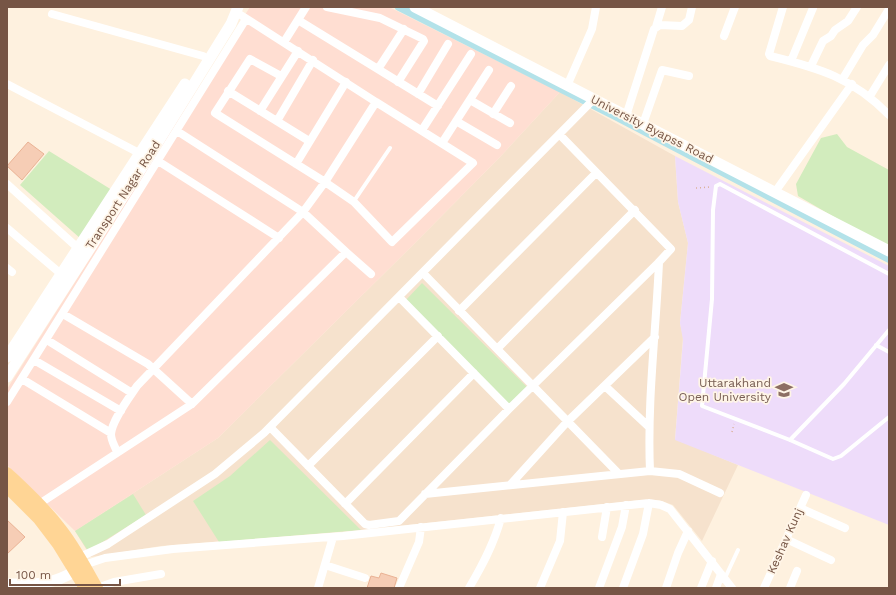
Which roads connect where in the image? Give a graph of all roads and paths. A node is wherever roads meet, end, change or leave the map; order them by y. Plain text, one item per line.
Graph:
1 (306, 7) edge
2 (327, 7) edge
3 (415, 7) edge
4 (596, 7) edge
5 (662, 7) edge
6 (692, 7) edge
7 (735, 7) edge
8 (783, 7) edge
9 (857, 7) edge
10 (813, 8) dead end
11 (237, 9) edge
12 (889, 9) edge
13 (52, 14) dead end
14 (246, 19) junction
15 (298, 20) junction
16 (656, 27) junction
17 (404, 29) junction
18 (724, 36) dead end
19 (284, 42) junction
20 (448, 44) dead end
21 (298, 51) junction
22 (471, 54) dead end
23 (203, 56) junction
24 (312, 60) junction
25 (791, 62) junction
26 (889, 64) edge
27 (812, 66) junction
28 (378, 70) junction
29 (489, 70) dead end
30 (281, 76) junction
31 (689, 76) dead end
32 (842, 80) junction
33 (346, 82) junction
34 (398, 82) junction
35 (7, 84) edge
36 (852, 84) junction
37 (511, 86) dead end
38 (567, 86) junction
39 (228, 91) junction
40 (418, 94) junction
41 (870, 96) junction
42 (470, 100) junction
43 (376, 102) junction
44 (592, 102) junction
45 (438, 106) junction
46 (260, 111) junction
47 (493, 114) junction
48 (889, 115) edge
49 (626, 116) junction
50 (277, 121) junction
51 (456, 121) junction
52 (510, 123) dead end
53 (643, 124) junction
54 (422, 130) junction
55 (177, 131) junction
56 (560, 134) junction
57 (309, 142) junction
58 (442, 143) junction
59 (497, 145) dead end
60 (390, 148) dead end
61 (141, 154) junction
62 (158, 161) junction
63 (296, 164) junction
64 (596, 173) junction
65 (325, 182) junction
66 (7, 184) edge
67 (716, 186) junction
68 (696, 188) dead end
69 (775, 192) junction
70 (354, 202) junction
71 (635, 210) junction
72 (303, 212) junction
73 (7, 228) edge
74 (97, 229) junction
75 (279, 238) junction
76 (79, 249) junction
77 (346, 252) junction
78 (889, 252) edge
79 (659, 262) junction
80 (423, 273) junction
81 (371, 274) dead end
82 (889, 274) edge
83 (65, 277) junction
84 (399, 297) junction
85 (459, 311) junction
86 (63, 314) junction
87 (889, 330) edge
88 (438, 336) junction
89 (655, 337) junction
90 (47, 340) junction
91 (876, 345) junction
92 (497, 350) junction
93 (889, 352) edge
94 (7, 357) edge
95 (34, 360) junction
96 (153, 368) junction
97 (474, 373) junction
98 (7, 377) edge
99 (22, 379) junction
100 (532, 386) junction
101 (605, 386) junction
102 (132, 393) junction
103 (7, 402) edge
104 (192, 404) junction
105 (509, 409) junction
106 (121, 411) junction
107 (889, 417) edge
108 (736, 419) junction
109 (567, 422) junction
110 (648, 426) junction
111 (270, 427) junction
112 (732, 432) dead end
113 (111, 433) junction
114 (790, 440) junction
115 (117, 452) junction
116 (308, 466) junction
117 (650, 471) junction
118 (7, 473) edge
119 (619, 474) junction
120 (510, 484) junction
121 (7, 487) edge
122 (720, 493) dead end
123 (425, 494) junction
124 (806, 494) dead end
125 (649, 503) junction
126 (345, 504) junction
127 (626, 505) junction
128 (35, 507) junction
129 (607, 507) junction
130 (800, 508) junction
131 (563, 512) junction
132 (501, 518) junction
133 (421, 527) junction
134 (845, 528) dead end
135 (688, 531) junction
136 (333, 537) junction
137 (602, 537) dead end
138 (786, 539) junction
139 (738, 550) dead end
140 (831, 560) dead end
141 (712, 561) junction
142 (79, 564) junction
143 (325, 566) junction
144 (797, 571) dead end
145 (161, 574) dead end
146 (723, 576) junction
147 (365, 578) dead end
148 (7, 584) edge
149 (41, 586) edge
150 (85, 588) edge
151 (97, 588) edge
152 (318, 588) edge
153 (399, 588) edge
154 (469, 588) edge
155 (540, 588) edge
156 (599, 588) edge
157 (623, 588) edge
158 (666, 588) edge
159 (701, 588) edge
160 (716, 588) edge
161 (732, 588) edge
162 (764, 588) edge
163 (790, 588) edge

1 - 15 street
2 - 17 street
3 - 38 main road, University Byapss Road
4 - 38 street
5 - 16 street
6 - 16 street
7 - 18 street
8 - 25 street
9 - 27 street
10 - 25 street
11 - 14 street
11 - 23 main road, Transport Nagar Road
11 - 74 main road, Transport Nagar Road
12 - 32 street
13 - 23 street
14 - 19 street
14 - 55 street
15 - 19 street
15 - 28 street
16 - 49 street
17 - 28 street
17 - 34 street
19 - 21 street
20 - 40 street
21 - 24 street
21 - 30 street
22 - 45 street
23 - 61 main road, Transport Nagar Road
24 - 33 street
24 - 50 street
25 - 27 street
26 - 41 street
27 - 32 street
28 - 34 street
29 - 42 street
30 - 39 street
30 - 46 street
31 - 53 street
32 - 36 street
33 - 43 street
33 - 57 street
34 - 40 street
35 - 61 street
36 - 41 street
36 - 69 street
37 - 47 street
38 - 44 main road, University Byapss Road
39 - 46 street
39 - 63 street
40 - 45 street
41 - 48 street
42 - 47 street
42 - 51 street
43 - 54 street
43 - 65 street
44 - 49 main road, University Byapss Road
44 - 56 street
45 - 54 street
46 - 50 street
47 - 52 street
49 - 53 main road, University Byapss Road
50 - 57 street
51 - 58 street
51 - 59 street
53 - 69 main road, University Byapss Road
54 - 58 street
55 - 62 street
55 - 72 street
56 - 64 street
56 - 80 street
57 - 63 street
58 - 70 street
60 - 70 lane
61 - 74 main road, Transport Nagar Road
62 - 75 street
62 - 86 street
63 - 65 street
64 - 71 street
64 - 85 street
65 - 70 street
65 - 72 street
66 - 76 street
67 - 68 path
67 - 82 lane
67 - 108 lane
69 - 78 main road, University Byapss Road
71 - 79 street
71 - 92 street
72 - 75 street
72 - 77 street
73 - 83 street
74 - 76 main road, Transport Nagar Road
74 - 83 main road, Transport Nagar Road
75 - 96 street
76 - 83 main road, Transport Nagar Road
77 - 81 street
77 - 104 street
79 - 89 street
79 - 100 street
80 - 84 street
80 - 85 street
83 - 94 main road, Transport Nagar Road
83 - 98 main road, Transport Nagar Road
84 - 88 street
84 - 111 street
85 - 92 street
86 - 90 street
86 - 96 street
87 - 91 lane
88 - 97 street
88 - 116 street
89 - 101 street
89 - 110 street
90 - 95 street
90 - 102 street
91 - 93 lane
91 - 114 lane
92 - 100 street
95 - 99 street
95 - 106 street
96 - 102 street
96 - 104 street
97 - 105 street
97 - 126 street
99 - 103 street
99 - 113 street
100 - 105 street
100 - 109 street
101 - 109 street
101 - 110 street
102 - 106 street
104 - 115 street
105 - 123 street
106 - 113 street
107 - 114 lane
108 - 112 path
108 - 114 lane
109 - 119 street
109 - 120 street
110 - 117 street
111 - 116 street
111 - 142 street
113 - 115 street
115 - 128 street
116 - 126 street
117 - 119 street
117 - 122 street
118 - 128 main road
119 - 120 street
120 - 123 street
121 - 128 main road
123 - 126 street
124 - 130 street, Keshav Kunj
125 - 127 street
125 - 135 street
125 - 157 street
127 - 129 street
127 - 156 street
128 - 142 main road
129 - 131 street
129 - 137 street
130 - 134 street
130 - 138 street, Keshav Kunj
131 - 132 street
131 - 155 street
132 - 133 street
132 - 154 street
133 - 136 street
133 - 153 street
135 - 141 street
135 - 158 street
136 - 142 street
136 - 143 street
138 - 140 street
138 - 162 street, Keshav Kunj
139 - 146 lane
141 - 146 street
141 - 159 street
142 - 149 main road
142 - 150 main road
142 - 151 main road
143 - 147 street
143 - 152 street
144 - 163 street
145 - 151 street
146 - 160 street
146 - 161 street
148 - 149 main road

